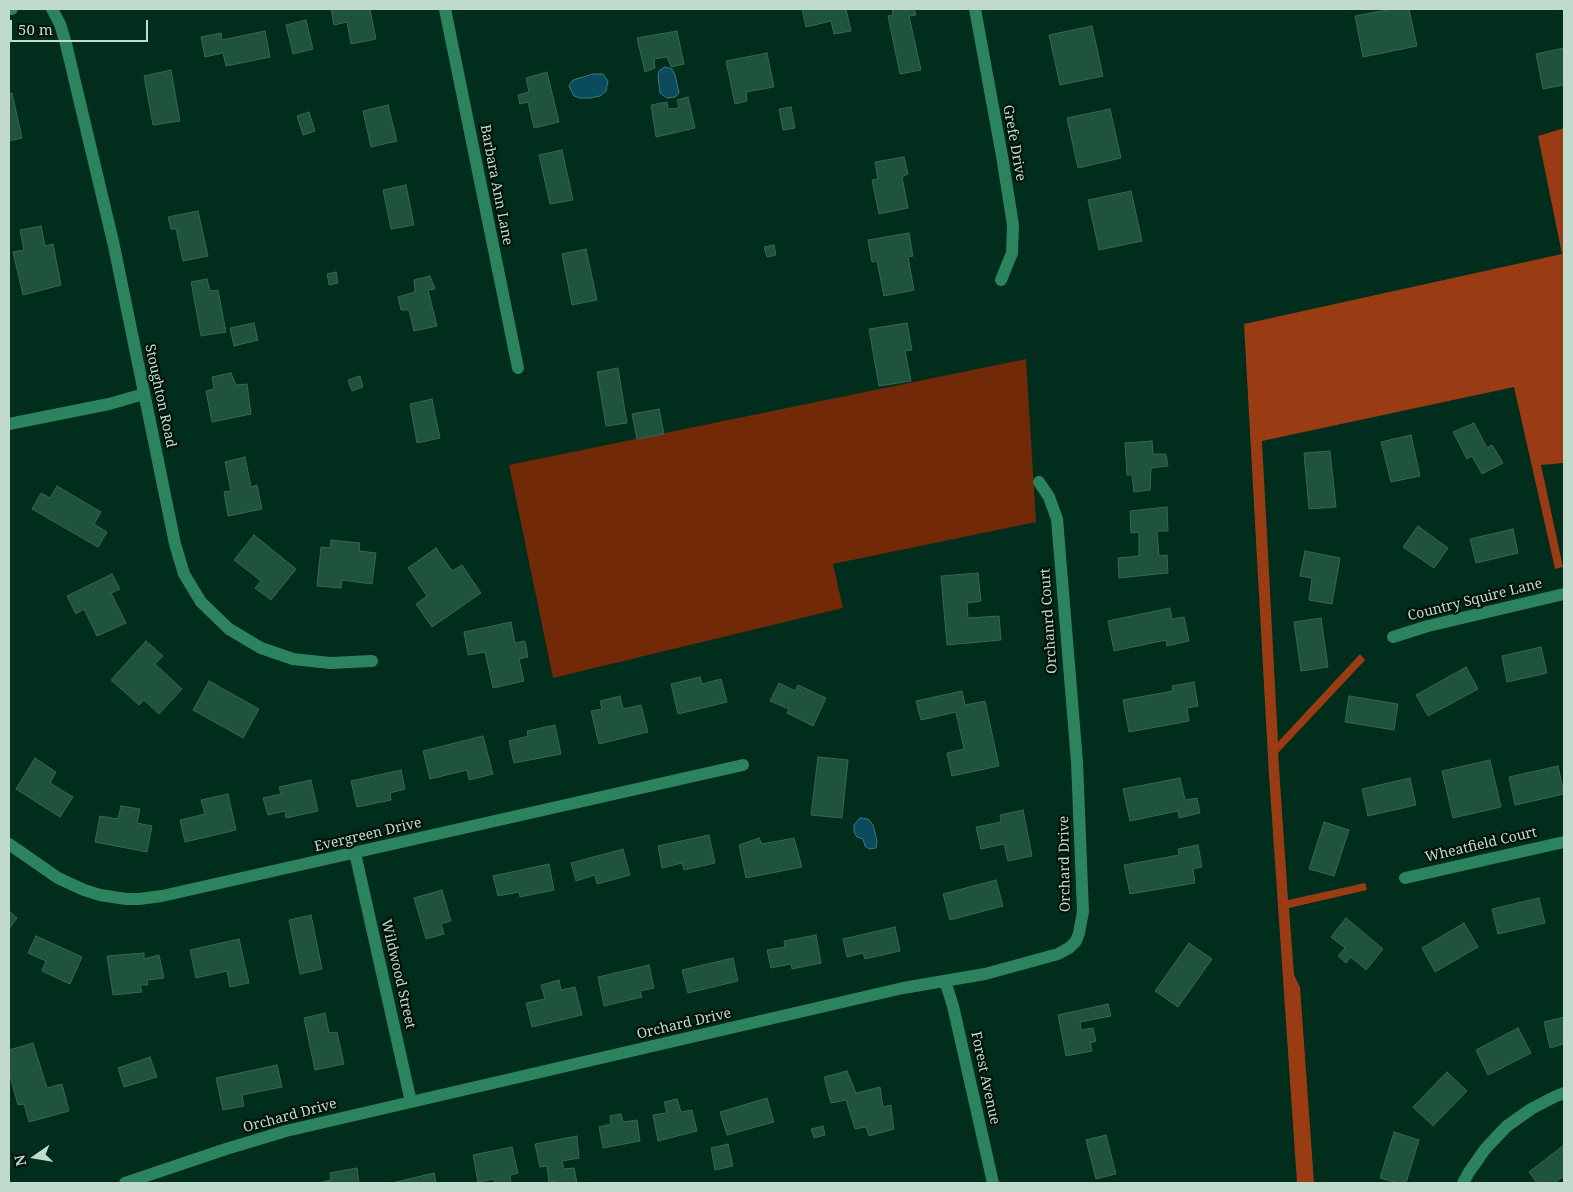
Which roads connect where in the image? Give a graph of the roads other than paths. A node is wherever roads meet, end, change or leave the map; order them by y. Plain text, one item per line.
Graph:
1 (52, 9) edge
2 (445, 9) edge
3 (974, 9) edge
4 (1000, 280) dead end
5 (518, 368) dead end
6 (144, 394) junction
7 (9, 424) edge
8 (1039, 482) dead end
9 (1564, 594) edge
10 (1393, 637) dead end
11 (372, 660) dead end
12 (1076, 762) joint
13 (743, 765) dead end
14 (1564, 842) edge
15 (9, 844) edge
16 (355, 853) junction
17 (1405, 878) dead end
18 (945, 981) junction
19 (1564, 1093) edge
20 (411, 1102) junction
21 (125, 1183) edge
22 (992, 1183) edge
23 (1463, 1183) edge

1 - 6 street, Stoughton Road
2 - 5 street, Barbara Ann Lane
3 - 4 street, Grefe Drive
6 - 7 street
6 - 11 street, Stoughton Road
8 - 12 street, Orchanrd Court
9 - 10 street, Country Squire Lane
12 - 18 street, Orchard Drive
13 - 16 street, Evergreen Drive
14 - 17 street, Wheatfield Court
15 - 16 street, Evergreen Drive
16 - 20 street, Wildwood Street
18 - 20 street, Orchard Drive
18 - 22 street, Forest Avenue
19 - 23 street
20 - 21 street, Orchard Drive

